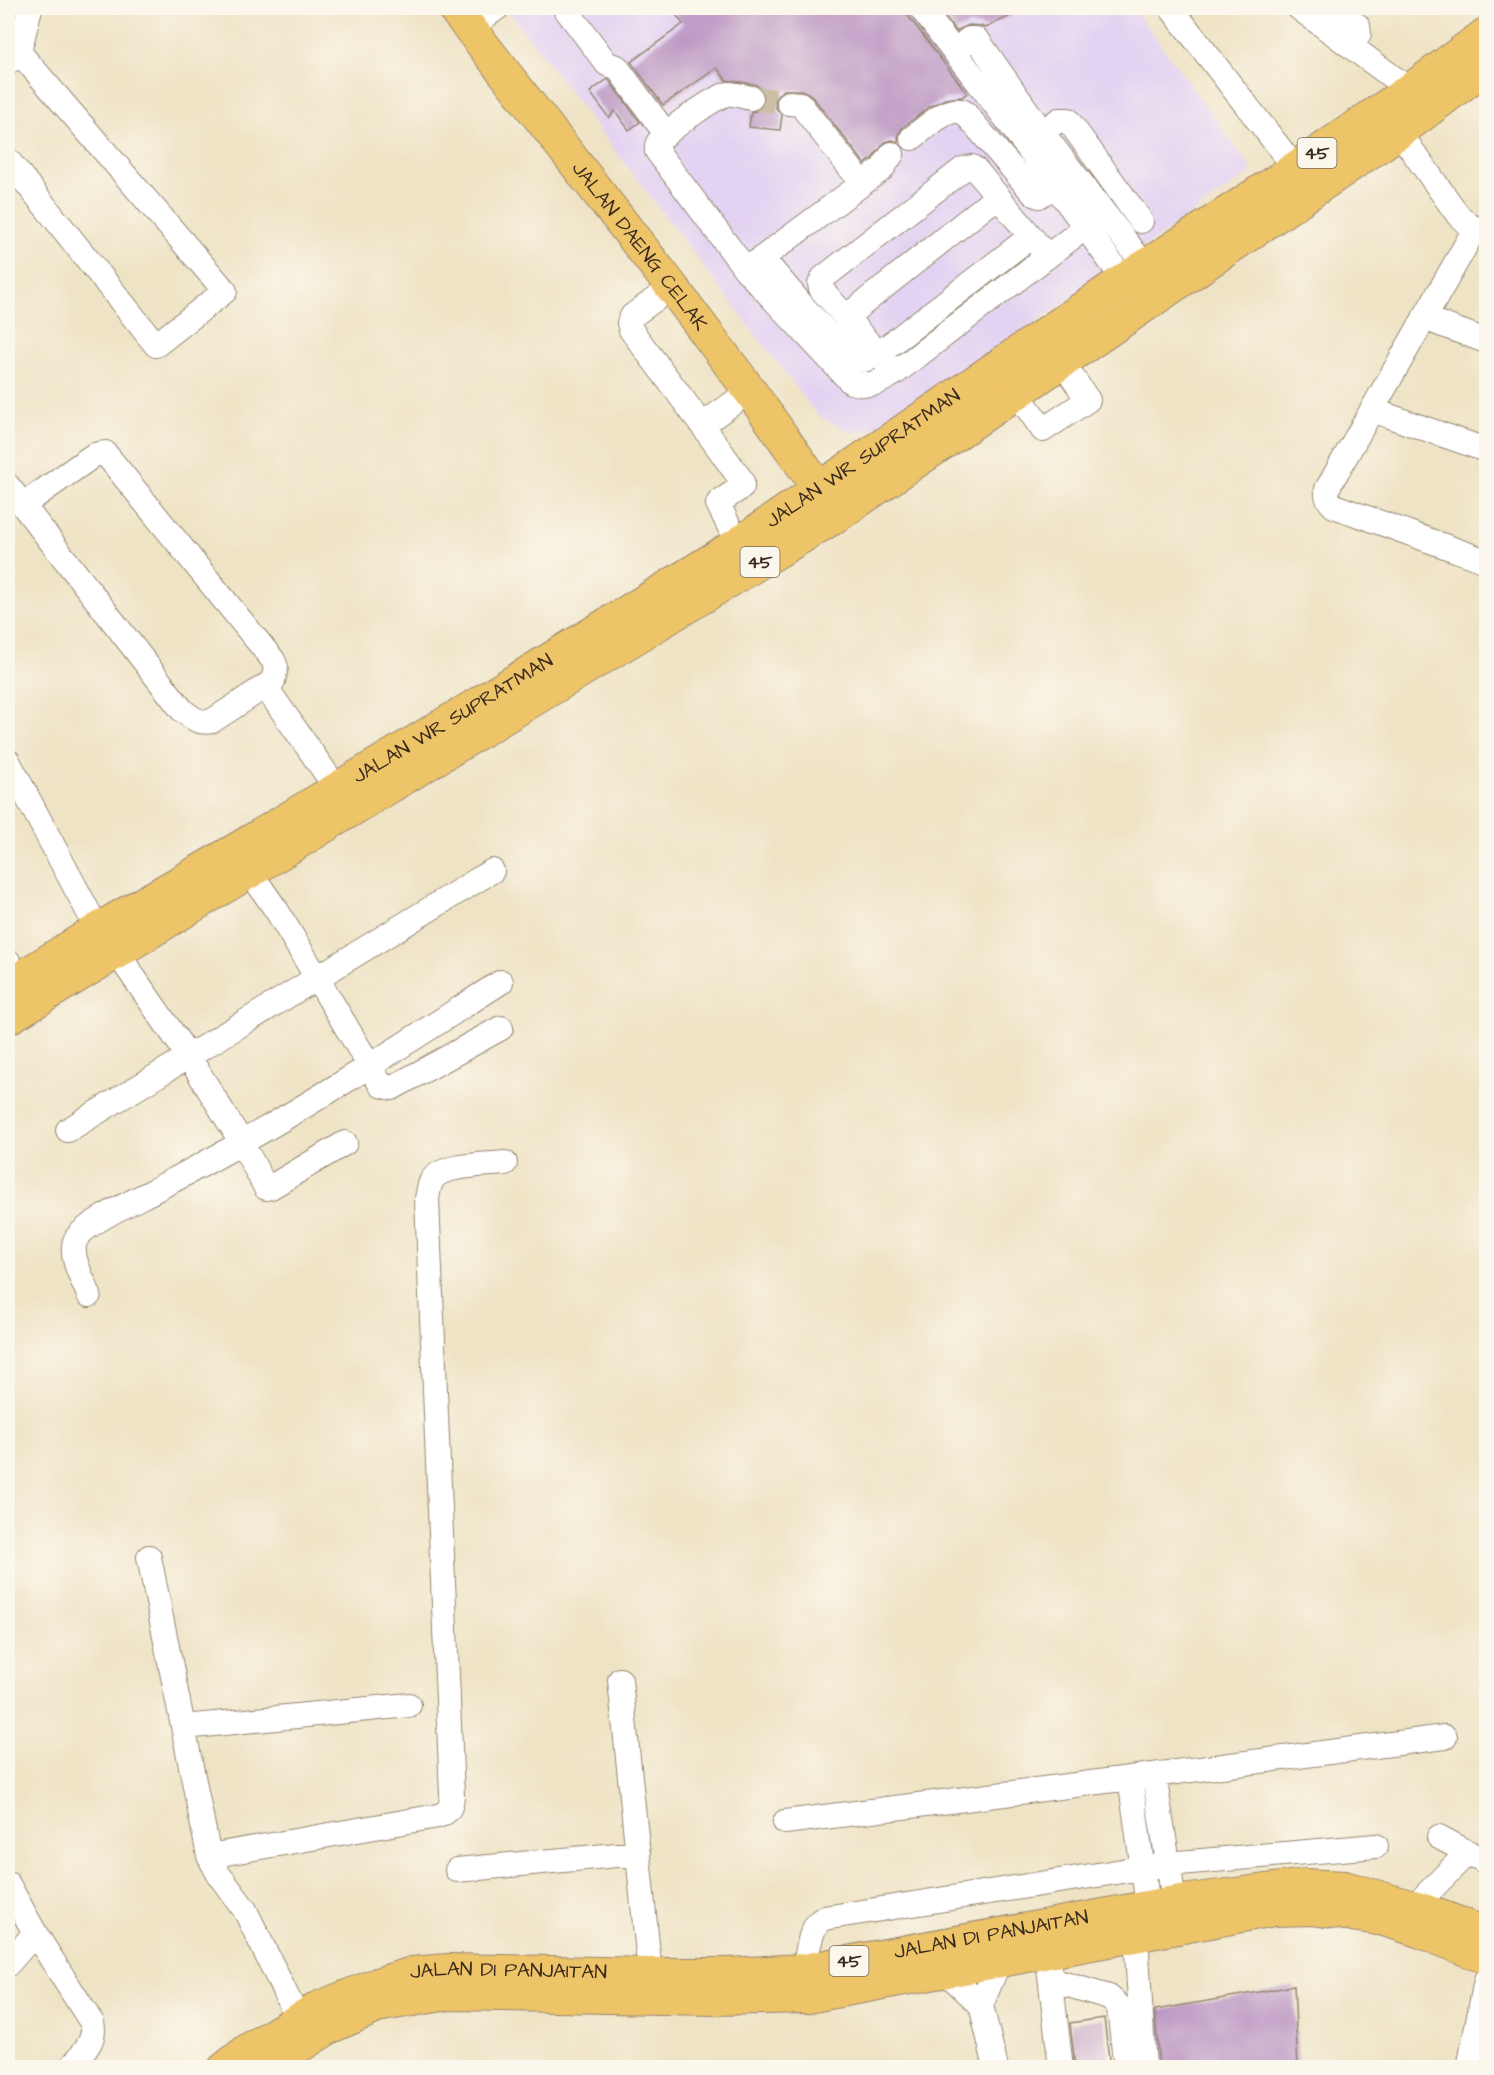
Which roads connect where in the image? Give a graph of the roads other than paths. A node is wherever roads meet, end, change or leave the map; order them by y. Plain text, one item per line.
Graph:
1 (16, 8) edge
2 (31, 8) edge
3 (497, 8) edge
4 (565, 8) edge
5 (921, 8) edge
6 (1171, 8) edge
7 (1299, 8) edge
8 (1333, 8) edge
9 (461, 18) edge
10 (1486, 34) edge
11 (1352, 45) junction
12 (13, 57) edge
13 (1486, 67) edge
14 (1410, 90) junction
15 (751, 98) tunnel mouth
16 (789, 103) tunnel mouth
17 (1399, 132) junction
18 (666, 134) junction
19 (912, 138) dead end
20 (1033, 138) junction
21 (892, 154) dead end
22 (8, 160) edge
23 (1295, 168) junction
24 (862, 183) junction
25 (1055, 186) junction
26 (998, 196) junction
27 (1104, 213) junction
28 (1141, 221) dead end
29 (1084, 227) junction
30 (1481, 231) edge
31 (1030, 237) junction
32 (1047, 256) junction
33 (754, 264) junction
34 (1134, 273) junction
35 (672, 287) junction
36 (846, 317) junction
37 (1424, 318) junction
38 (1486, 340) edge
39 (878, 354) junction
40 (1062, 362) junction
41 (895, 373) junction
42 (750, 391) junction
43 (1017, 393) junction
44 (1372, 410) junction
45 (702, 425) junction
46 (1486, 450) edge
47 (8, 486) edge
48 (820, 490) junction
49 (23, 505) junction
50 (738, 544) junction
51 (1486, 561) edge
52 (266, 686) junction
53 (8, 760) edge
54 (337, 789) junction
55 (243, 861) junction
56 (492, 871) dead end
57 (108, 941) junction
58 (11, 976) edge
59 (318, 977) junction
60 (501, 982) dead end
61 (8, 1018) edge
62 (501, 1028) dead end
63 (189, 1057) junction
64 (370, 1065) junction
65 (68, 1130) dead end
66 (242, 1143) junction
67 (345, 1143) dead end
68 (505, 1163) dead end
69 (89, 1295) dead end
70 (149, 1557) dead end
71 (620, 1680) dead end
72 (409, 1705) dead end
73 (184, 1727) junction
74 (1445, 1737) dead end
75 (1154, 1775) junction
76 (1130, 1778) junction
77 (785, 1822) dead end
78 (1439, 1837) dead end
79 (1376, 1846) dead end
80 (638, 1853) junction
81 (209, 1856) junction
82 (1477, 1857) edge
83 (1167, 1864) junction
84 (1142, 1867) junction
85 (457, 1870) dead end
86 (8, 1884) edge
87 (1161, 1904) junction
88 (1415, 1906) junction
89 (35, 1932) junction
90 (1486, 1932) edge
91 (1136, 1936) junction
92 (1486, 1959) edge
93 (944, 1961) junction
94 (999, 1962) junction
95 (8, 1964) edge
96 (1048, 1966) junction
97 (804, 1969) junction
98 (650, 1973) junction
99 (1486, 1980) edge
100 (981, 2005) junction
101 (298, 2019) junction
102 (71, 2067) edge
103 (223, 2067) edge
104 (267, 2067) edge
105 (996, 2067) edge
106 (1061, 2067) edge
107 (1126, 2067) edge
108 (1144, 2067) edge
109 (1469, 2067) edge

1 - 2 street
2 - 12 street
3 - 9 street
4 - 18 street
5 - 20 street
6 - 23 street
7 - 11 street
8 - 11 street
9 - 35 highway, JALAN DAENG CELAK
10 - 14 highway, JALAN WR SUPRATMAN / 45
11 - 14 street
12 - 22 street
13 - 17 highway, JALAN WR SUPRATMAN / 45
14 - 23 highway, JALAN WR SUPRATMAN / 45
15 - 18 street
16 - 24 street
17 - 30 street
17 - 40 highway, JALAN WR SUPRATMAN / 45
18 - 33 street
19 - 25 street
20 - 25 street
20 - 27 street
20 - 28 street
21 - 24 street
23 - 34 highway, JALAN WR SUPRATMAN / 45
24 - 33 street
25 - 29 street
26 - 31 street
26 - 36 street
26 - 36 street
27 - 29 street
27 - 34 street
29 - 32 street
29 - 34 street
30 - 37 street
31 - 32 street
31 - 39 street
32 - 41 street
33 - 39 street
33 - 41 street
34 - 48 highway, JALAN WR SUPRATMAN / 45
35 - 42 highway, JALAN DAENG CELAK
35 - 45 street
36 - 39 street
37 - 38 street
37 - 44 street
39 - 41 street
40 - 43 highway, JALAN WR SUPRATMAN / 45
40 - 43 street
42 - 45 street
42 - 48 highway, JALAN DAENG CELAK
43 - 55 highway, JALAN WR SUPRATMAN / 45
44 - 46 street
44 - 51 street
45 - 50 street
47 - 49 street
48 - 50 highway, JALAN WR SUPRATMAN / 45
49 - 52 street
49 - 52 street
50 - 54 highway, JALAN WR SUPRATMAN / 45
52 - 54 street
53 - 57 street
54 - 55 highway, JALAN WR SUPRATMAN / 45
55 - 57 highway, JALAN WR SUPRATMAN / 45
55 - 59 street
56 - 59 street
57 - 58 highway, JALAN WR SUPRATMAN / 45
57 - 61 highway, JALAN WR SUPRATMAN / 45
57 - 63 street
59 - 63 street
59 - 64 street
60 - 64 street
62 - 64 street
63 - 65 street
63 - 66 street
64 - 66 street
66 - 67 street
66 - 69 street
68 - 81 street
70 - 73 street
71 - 80 street
72 - 73 street
73 - 81 street
74 - 75 street
75 - 76 street
75 - 83 street
76 - 77 street
76 - 84 street
78 - 82 street
79 - 83 street
80 - 85 street
80 - 98 street
81 - 101 street
82 - 88 street
83 - 84 street
83 - 87 street
84 - 87 street
84 - 97 street
86 - 89 street
87 - 88 main road, JALAN DI PANJAITAN / 45
87 - 93 main road, JALAN DI PANJAITAN / 45
88 - 90 main road, JALAN DI PANJAITAN / 45
89 - 95 street
89 - 102 street
91 - 92 main road, JALAN DI PANJAITAN / 45
91 - 96 main road, JALAN DI PANJAITAN / 45
91 - 108 street
93 - 94 main road, JALAN DI PANJAITAN / 45
93 - 97 main road, JALAN DI PANJAITAN / 45
93 - 100 street
93 - 104 main road, JALAN DI PANJAITAN / 45
94 - 96 main road, JALAN DI PANJAITAN / 45
94 - 100 street
96 - 106 street
96 - 107 street
97 - 98 main road, JALAN DI PANJAITAN / 45
98 - 101 main road, JALAN DI PANJAITAN / 45
99 - 109 street
100 - 105 street
101 - 103 main road, JALAN DI PANJAITAN / 45

